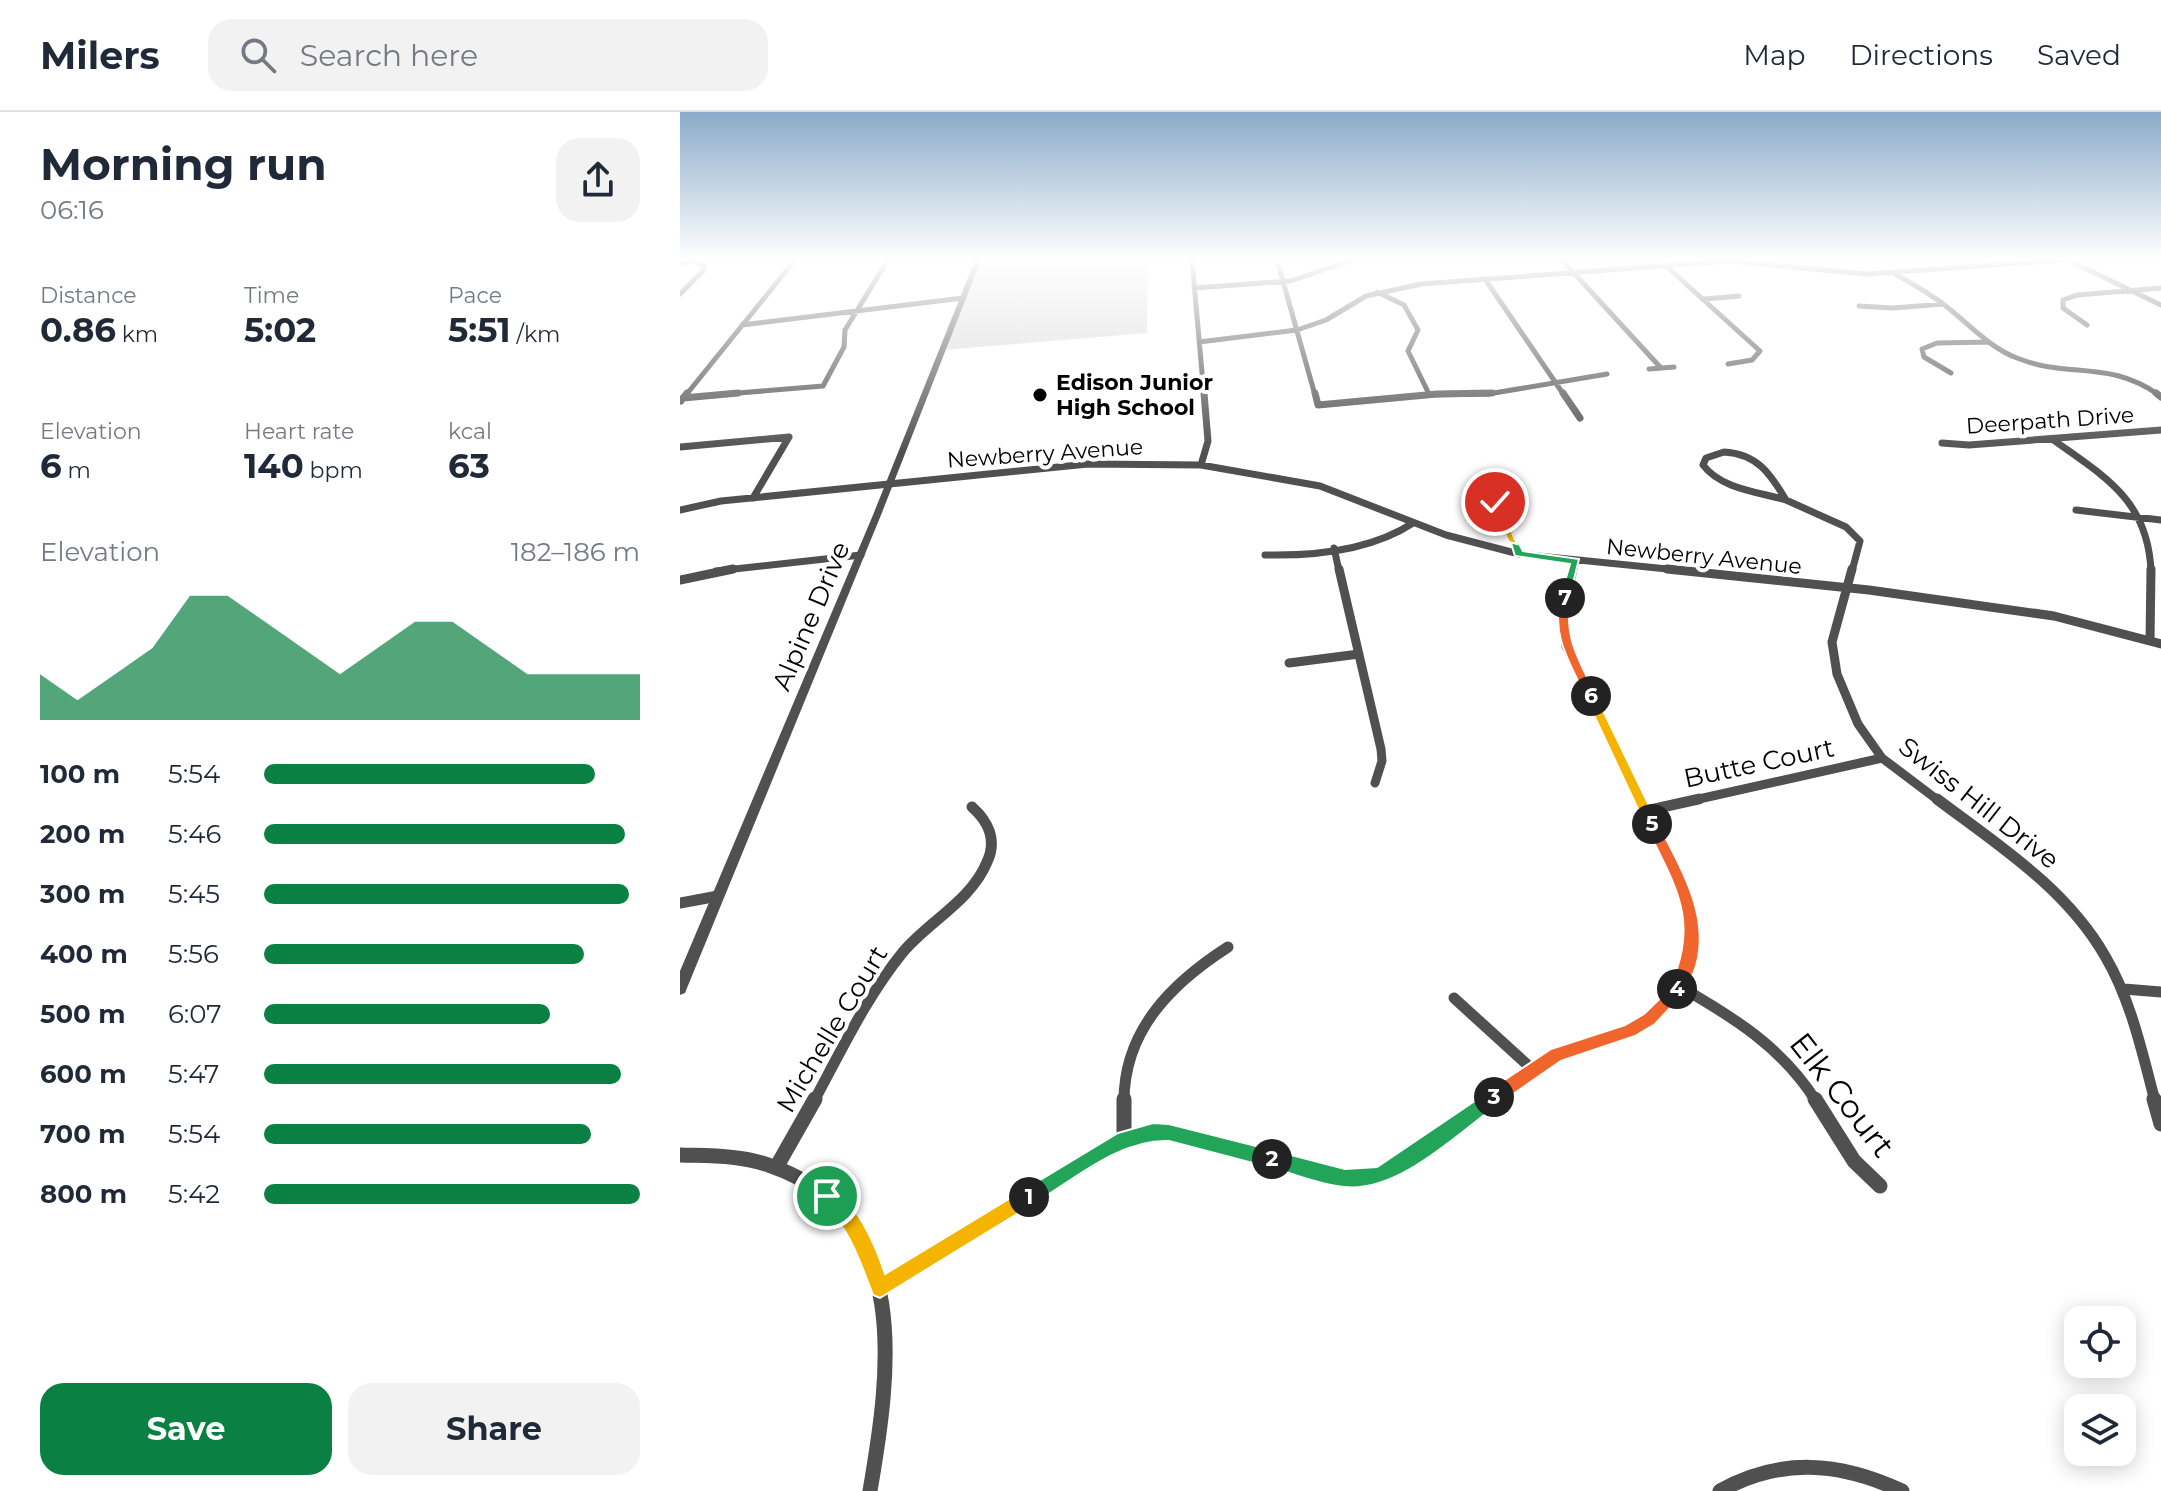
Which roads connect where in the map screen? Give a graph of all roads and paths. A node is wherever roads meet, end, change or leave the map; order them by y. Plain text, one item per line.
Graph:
1 (747, 324) edge
2 (849, 324) edge
3 (953, 324) edge
4 (1197, 324) edge
5 (1295, 324) edge
6 (1313, 324) edge
7 (1415, 324) edge
8 (1516, 324) edge
9 (1621, 324) edge
10 (1732, 324) edge
11 (1968, 324) edge
12 (742, 325) joint
13 (1297, 330) junction
14 (1199, 342) junction
15 (1989, 342) junction
16 (1728, 364) dead end
17 (1674, 367) dead end
18 (1661, 368) junction
19 (1649, 369) dead end
20 (1951, 373) dead end
21 (1607, 374) dead end
22 (1556, 383) junction
23 (1429, 394) junction
24 (2161, 397) edge
25 (682, 400) edge
26 (1580, 418) dead end
27 (2161, 430) edge
28 (2052, 439) junction
29 (1942, 443) dead end
30 (680, 447) edge
31 (1201, 465) junction
32 (890, 484) junction
33 (1495, 487) dead end
34 (753, 498) junction
35 (1786, 500) junction
36 (680, 510) edge
37 (2076, 510) dead end
38 (2140, 518) junction
39 (2161, 520) edge
40 (1413, 523) junction
41 (1334, 548) junction
42 (1519, 554) junction
43 (861, 555) junction
44 (1265, 555) dead end
45 (1576, 561) junction
46 (680, 580) edge
47 (1847, 588) junction
48 (2150, 641) junction
49 (2161, 644) edge
50 (1359, 654) junction
51 (1289, 663) dead end
52 (1882, 758) junction
53 (1375, 783) dead end
54 (972, 807) dead end
55 (1645, 811) junction
56 (718, 896) junction
57 (680, 903) edge
58 (1228, 947) dead end
59 (1679, 986) junction
60 (680, 988) edge
61 (2124, 989) junction
62 (2161, 992) edge
63 (1454, 998) dead end
64 (1532, 1069) junction
65 (2161, 1124) edge
66 (1124, 1140) junction
67 (680, 1155) edge
68 (777, 1166) junction
69 (1880, 1186) dead end
70 (880, 1288) junction
71 (870, 1491) edge
72 (1720, 1491) edge
73 (1902, 1491) edge

1 - 12 street
2 - 25 street
3 - 32 street, Alpine Drive
4 - 14 street
5 - 13 street
6 - 13 street
7 - 23 street
8 - 22 street
9 - 18 street
10 - 16 street
11 - 15 street
12 - 25 street
13 - 14 street
13 - 23 street
14 - 31 street
15 - 20 street
15 - 24 street
17 - 18 street
18 - 19 street
21 - 22 street
22 - 23 street
22 - 26 street
27 - 28 street, Deerpath Drive
28 - 29 street, Deerpath Drive
28 - 38 street
30 - 34 street
31 - 32 street, Newberry Avenue
31 - 40 street, Newberry Avenue
32 - 34 street, Newberry Avenue
32 - 43 street, Alpine Drive
33 - 42 street
34 - 36 street, Newberry Avenue
35 - 35 street, Swiss Hill Drive
35 - 47 street, Swiss Hill Drive
37 - 38 street
38 - 39 street
38 - 48 street
40 - 41 street
40 - 42 street, Newberry Avenue
41 - 44 street
41 - 50 street
42 - 45 street, Newberry Avenue
43 - 46 street
43 - 56 street, Alpine Drive
45 - 47 street, Newberry Avenue
45 - 55 street
47 - 48 street, Newberry Avenue
47 - 52 street, Swiss Hill Drive
48 - 49 street, Newberry Avenue
50 - 51 street
50 - 53 street
52 - 55 street, Butte Court
52 - 61 street, Swiss Hill Drive
54 - 68 street, Michelle Court
55 - 59 street
56 - 57 street
56 - 60 street, Alpine Drive
58 - 66 street
59 - 64 street
59 - 69 street, Elk Court
61 - 62 street
61 - 65 street, Swiss Hill Drive
63 - 64 street
64 - 66 street
66 - 70 street
67 - 68 street
68 - 70 street
70 - 71 street
72 - 73 street

